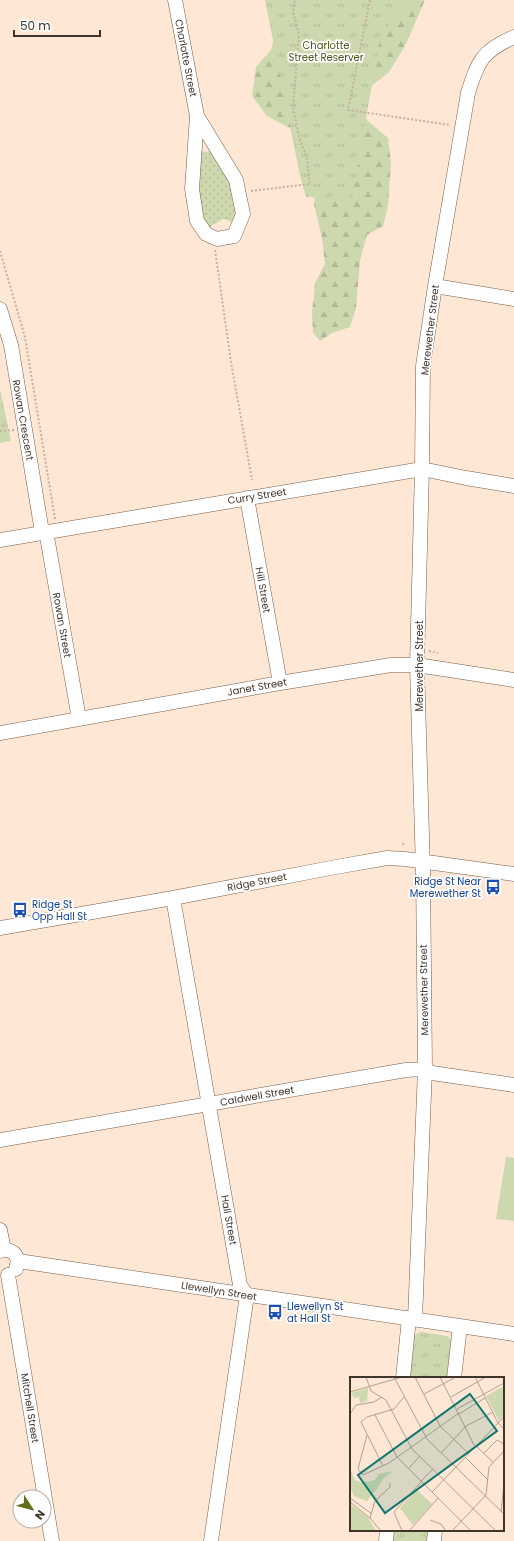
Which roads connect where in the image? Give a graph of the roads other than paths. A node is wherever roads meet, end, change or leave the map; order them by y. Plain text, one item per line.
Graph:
1 (175, 0) edge
2 (514, 37) edge
3 (197, 116) junction
4 (435, 286) junction
5 (514, 299) edge
6 (0, 309) edge
7 (422, 469) junction
8 (514, 486) edge
9 (247, 498) junction
10 (44, 532) junction
11 (0, 540) edge
12 (417, 664) junction
13 (514, 680) edge
14 (280, 683) junction
15 (79, 719) junction
16 (0, 733) edge
17 (422, 861) junction
18 (514, 874) edge
19 (173, 898) junction
20 (0, 928) edge
21 (425, 1069) junction
22 (514, 1085) edge
23 (209, 1105) junction
24 (0, 1140) edge
25 (0, 1230) edge
26 (2, 1251) edge
27 (18, 1261) junction
28 (4, 1274) edge
29 (247, 1295) junction
30 (412, 1318) junction
31 (460, 1326) junction
32 (514, 1334) edge
33 (403, 1377) edge
34 (454, 1377) edge
35 (388, 1531) edge
36 (435, 1531) edge
37 (52, 1541) edge
38 (211, 1541) edge
39 (386, 1541) edge
40 (434, 1541) edge

1 - 3 street, Charlotte Street
2 - 4 street, Merewether Street
3 - 3 street, Charlotte Street
4 - 5 street
4 - 7 street, Merewether Street
6 - 10 street, Rowan Crescent
7 - 8 street, Curry Street
7 - 9 street, Curry Street
7 - 12 street, Merewether Street
9 - 10 street, Curry Street
9 - 14 street, Hill Street
10 - 11 street, Curry Street
10 - 15 street, Rowan Street
12 - 13 street, Janet Street
12 - 14 street, Janet Street
12 - 17 street, Merewether Street
14 - 15 street, Janet Street
15 - 16 street, Janet Street
17 - 18 street, Ridge Street
17 - 19 street, Ridge Street
17 - 21 street, Merewether Street
19 - 20 street, Ridge Street
19 - 23 street, Hall Street
21 - 22 street, Caldwell Street
21 - 23 street, Caldwell Street
21 - 30 street, Merewether Street
23 - 24 street, Caldwell Street
23 - 29 street, Hall Street
25 - 26 street
26 - 27 street
27 - 28 street
27 - 29 street, Llewellyn Street
28 - 37 street, Mitchell Street
29 - 30 street, Llewellyn Street
29 - 38 street
30 - 31 street, Llewellyn Street
30 - 33 street, Merewether Street
31 - 32 street, Llewellyn Street
31 - 34 street
35 - 39 street
36 - 40 street

